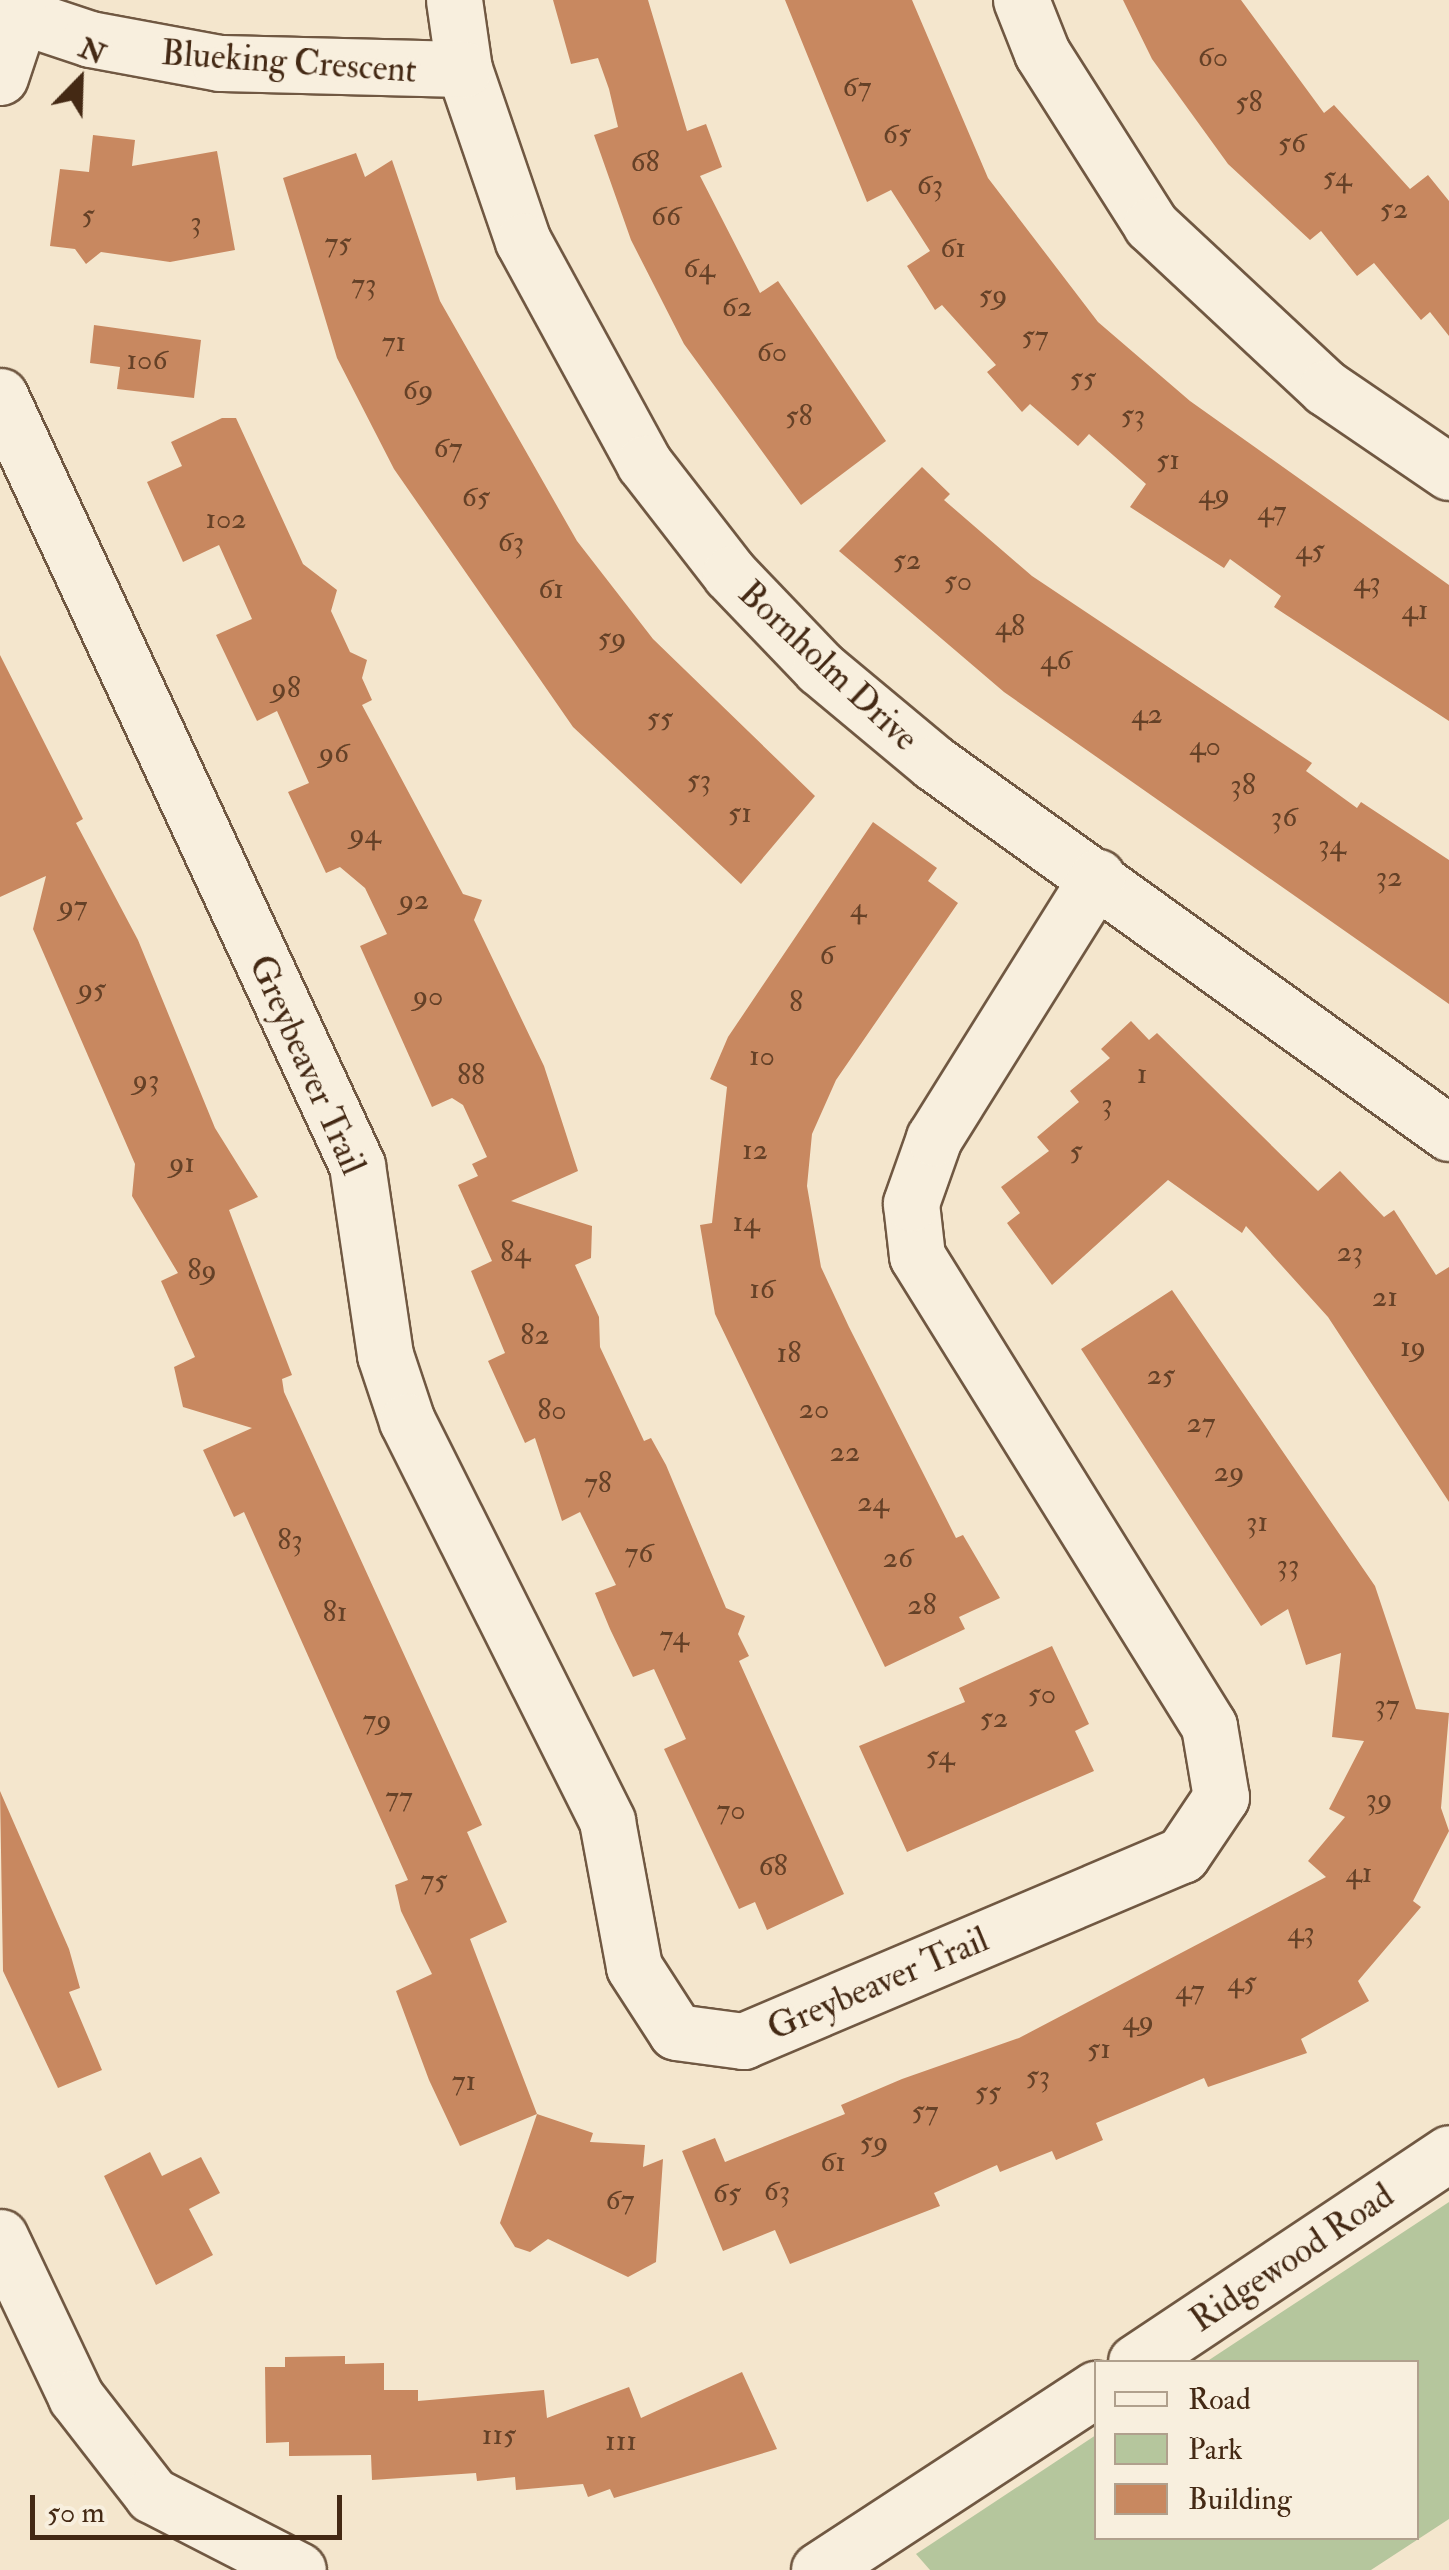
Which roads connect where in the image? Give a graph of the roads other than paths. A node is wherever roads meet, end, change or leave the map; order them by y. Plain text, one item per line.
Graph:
1 (454, 0) edge
2 (1021, 0) edge
3 (10, 13) edge
4 (464, 69) junction
5 (0, 77) edge
6 (0, 396) edge
7 (1449, 472) edge
8 (1097, 877) junction
9 (1449, 1133) edge
10 (1449, 2153) edge
11 (0, 2237) edge
12 (1139, 2360) edge
13 (1094, 2390) edge
14 (298, 2570) edge
15 (818, 2570) edge

1 - 4 street, Bornholm Drive
2 - 7 street
3 - 4 street, Blueking Crescent
3 - 5 street
4 - 8 street, Bornholm Drive
6 - 8 street, Greybeaver Trail
8 - 9 street, Bornholm Drive
10 - 12 street, Ridgewood Road
11 - 14 street
13 - 15 street

